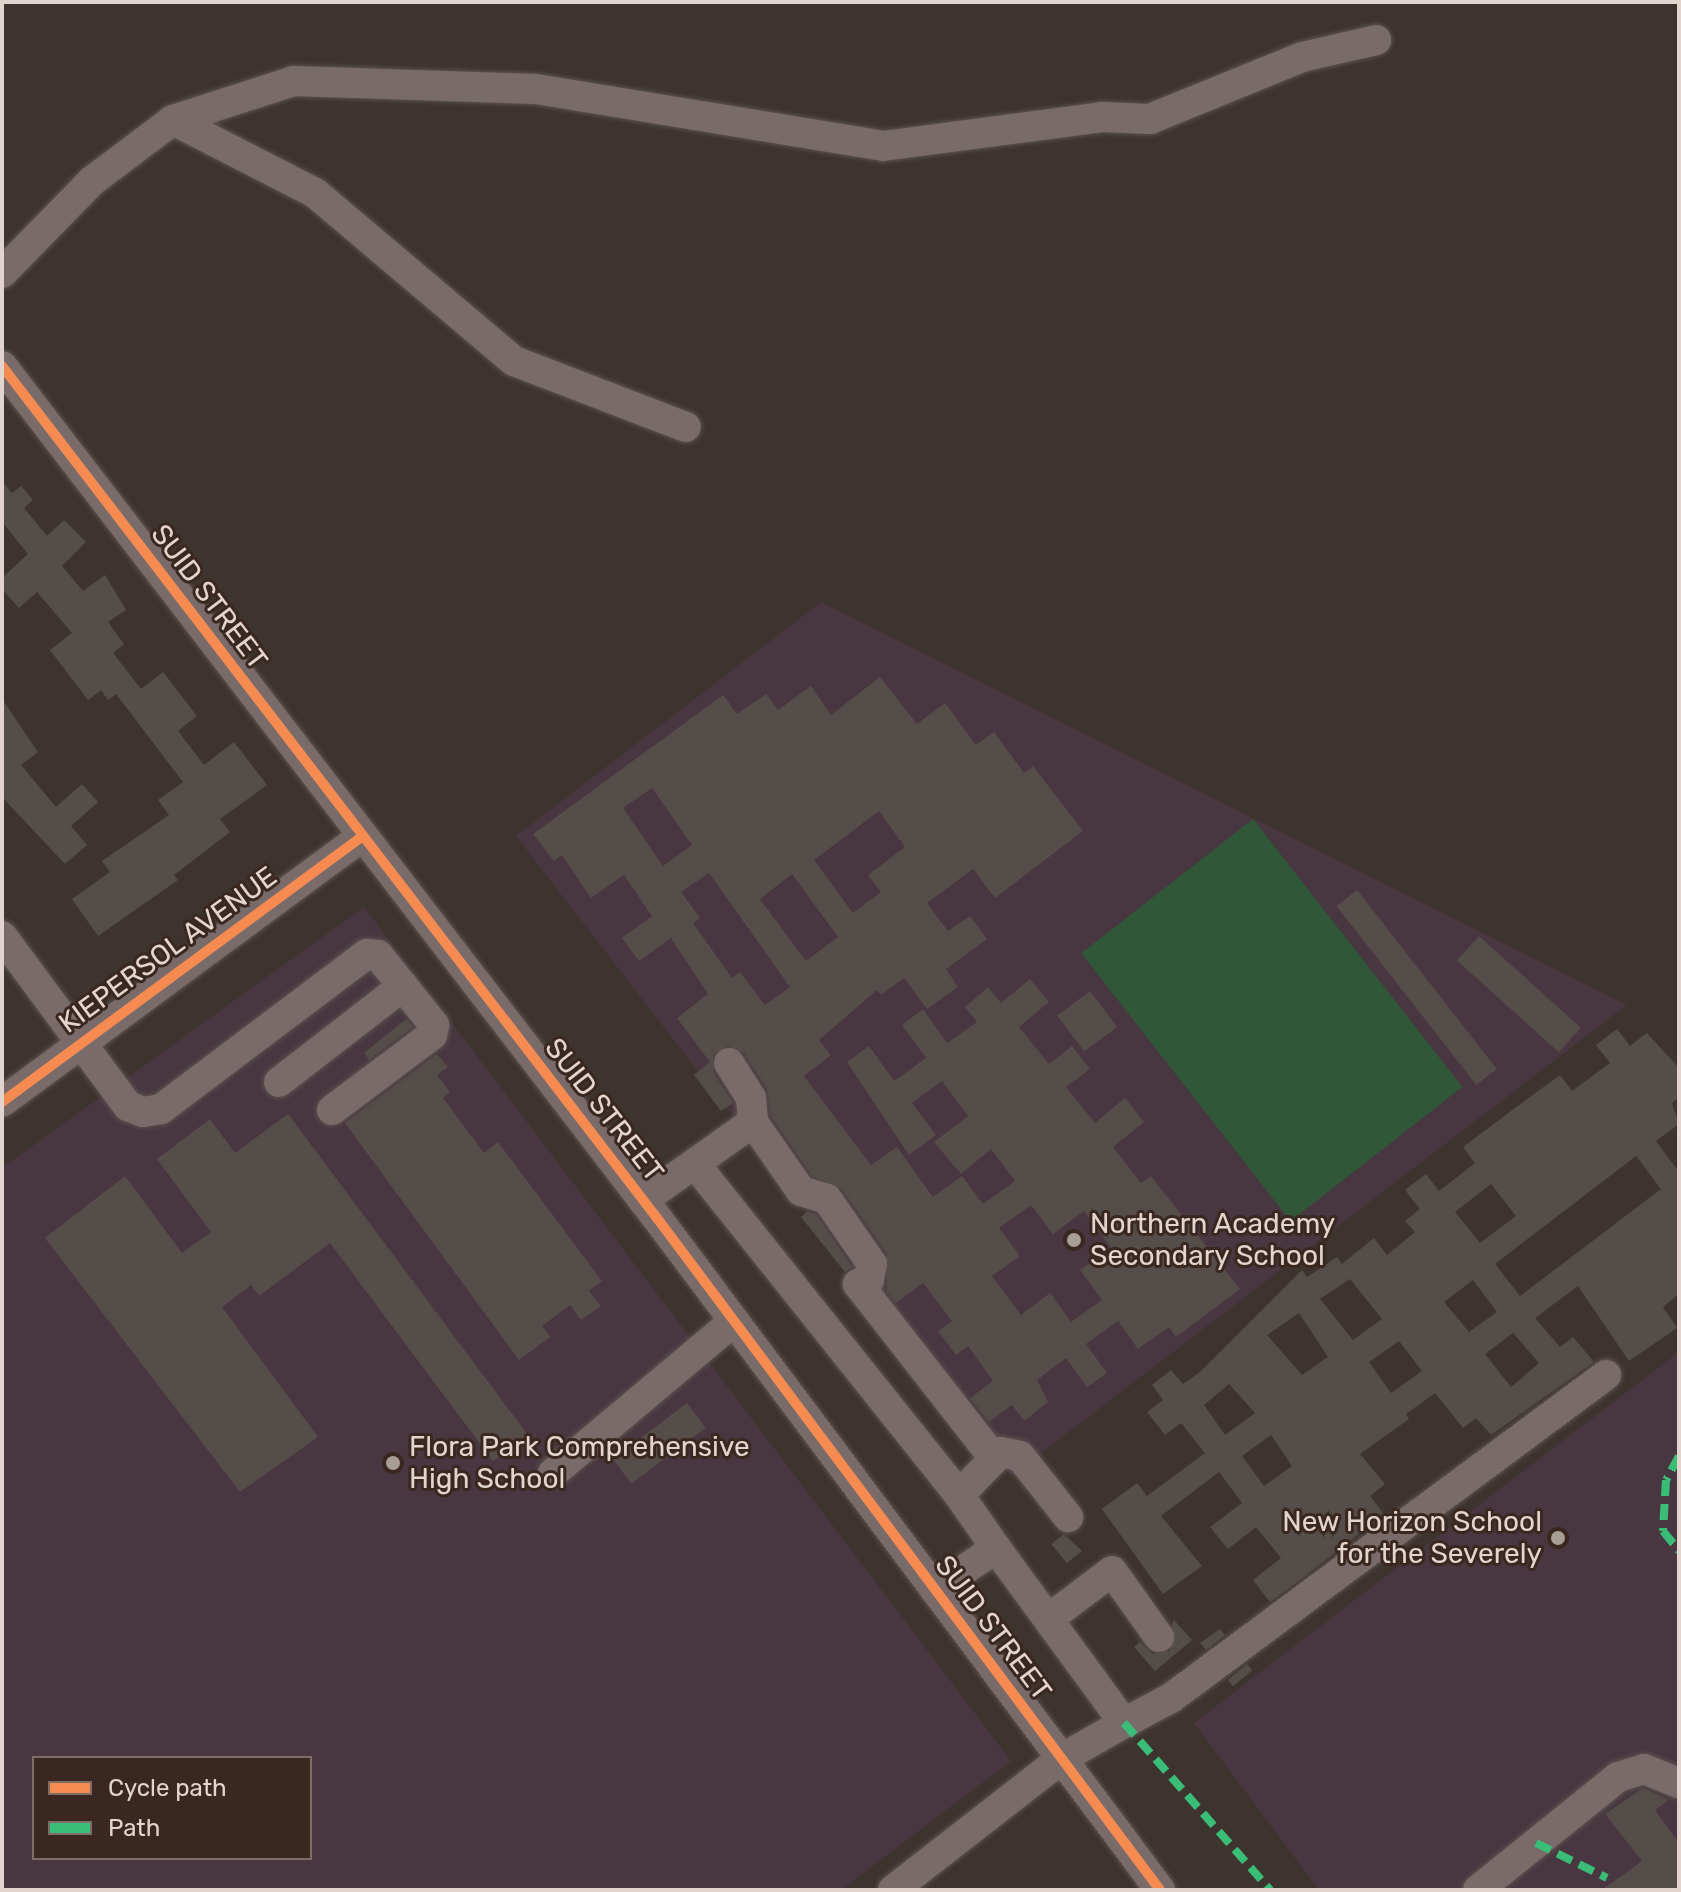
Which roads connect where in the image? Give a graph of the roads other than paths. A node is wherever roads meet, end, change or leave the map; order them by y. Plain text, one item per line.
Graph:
1 (1376, 40) dead end
2 (173, 120) junction
3 (2, 273) edge
4 (2, 366) edge
5 (686, 427) dead end
6 (362, 837) junction
7 (2, 936) edge
8 (403, 986) junction
9 (81, 1043) junction
10 (729, 1063) dead end
11 (279, 1082) dead end
12 (2, 1102) edge
13 (332, 1110) dead end
14 (753, 1122) junction
15 (695, 1164) junction
16 (643, 1200) junction
17 (734, 1321) junction
18 (1606, 1375) dead end
19 (994, 1458) junction
20 (553, 1473) dead end
21 (959, 1495) junction
22 (1068, 1517) dead end
23 (996, 1548) junction
24 (935, 1590) junction
25 (1051, 1617) junction
26 (1159, 1637) dead end
27 (1124, 1723) junction
28 (1061, 1759) junction
29 (1679, 1783) edge
30 (893, 1890) edge
31 (1160, 1890) edge
32 (1478, 1890) edge

1 - 2 street
2 - 3 street
2 - 5 street
4 - 6 street, SUID STREET
6 - 9 street, KIEPERSOL AVENUE
6 - 16 street, SUID STREET
7 - 9 street
8 - 9 street
8 - 11 street
8 - 13 street
9 - 12 street, KIEPERSOL AVENUE
10 - 14 street
14 - 15 street
14 - 19 street
15 - 16 street
15 - 21 street
16 - 17 street, SUID STREET
17 - 20 street
17 - 24 street, SUID STREET
18 - 27 street
19 - 21 street
19 - 22 street
21 - 23 street
23 - 24 street
23 - 25 street
24 - 28 street, SUID STREET
25 - 26 street
25 - 27 street
27 - 28 street
28 - 30 street
28 - 31 street, SUID STREET
29 - 32 street

